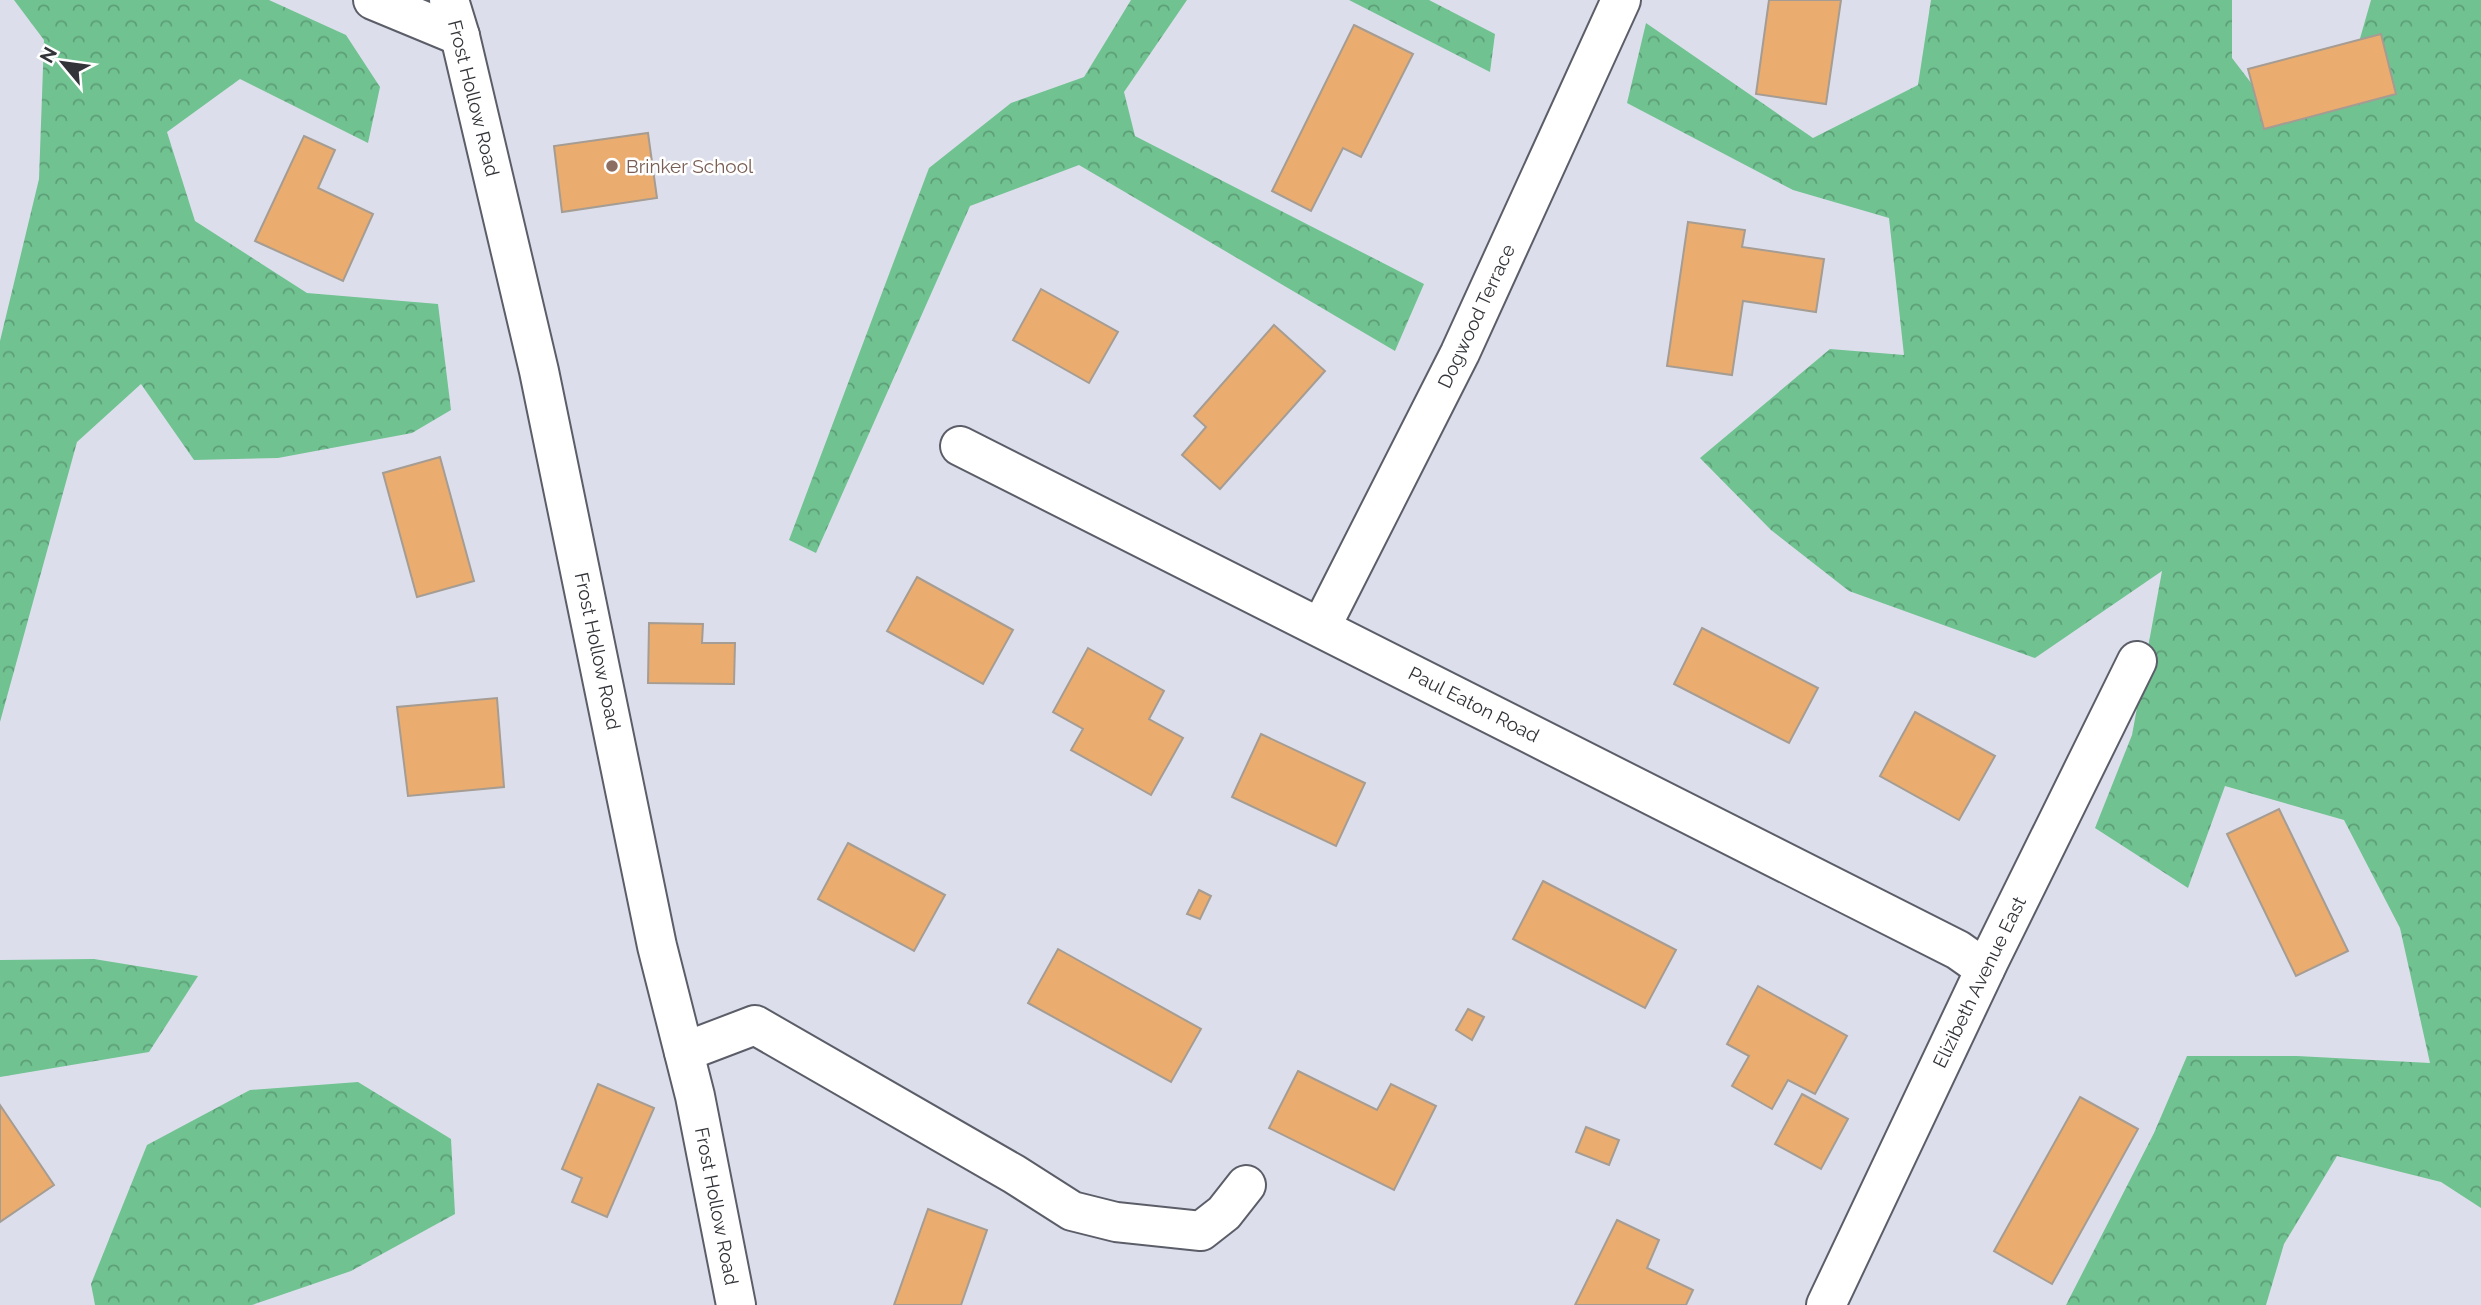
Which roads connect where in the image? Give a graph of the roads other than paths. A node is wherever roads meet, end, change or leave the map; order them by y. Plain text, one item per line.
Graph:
1 (373, 0) edge
2 (449, 0) edge
3 (1621, 0) edge
4 (460, 36) junction
5 (960, 446) dead end
6 (1321, 627) junction
7 (2137, 661) dead end
8 (1985, 969) junction
9 (684, 1052) junction
10 (1246, 1185) dead end
11 (736, 1305) edge
12 (1826, 1305) edge

1 - 4 street
2 - 4 street, Frost Hollow Road
3 - 6 street, Dogwood Terrace
4 - 9 street, Frost Hollow Road
5 - 6 street, Paul Eaton Road
6 - 8 street, Paul Eaton Road
7 - 8 street, Elizibeth Avenue East
8 - 12 street, Elizibeth Avenue East
9 - 10 street
9 - 11 street, Frost Hollow Road

